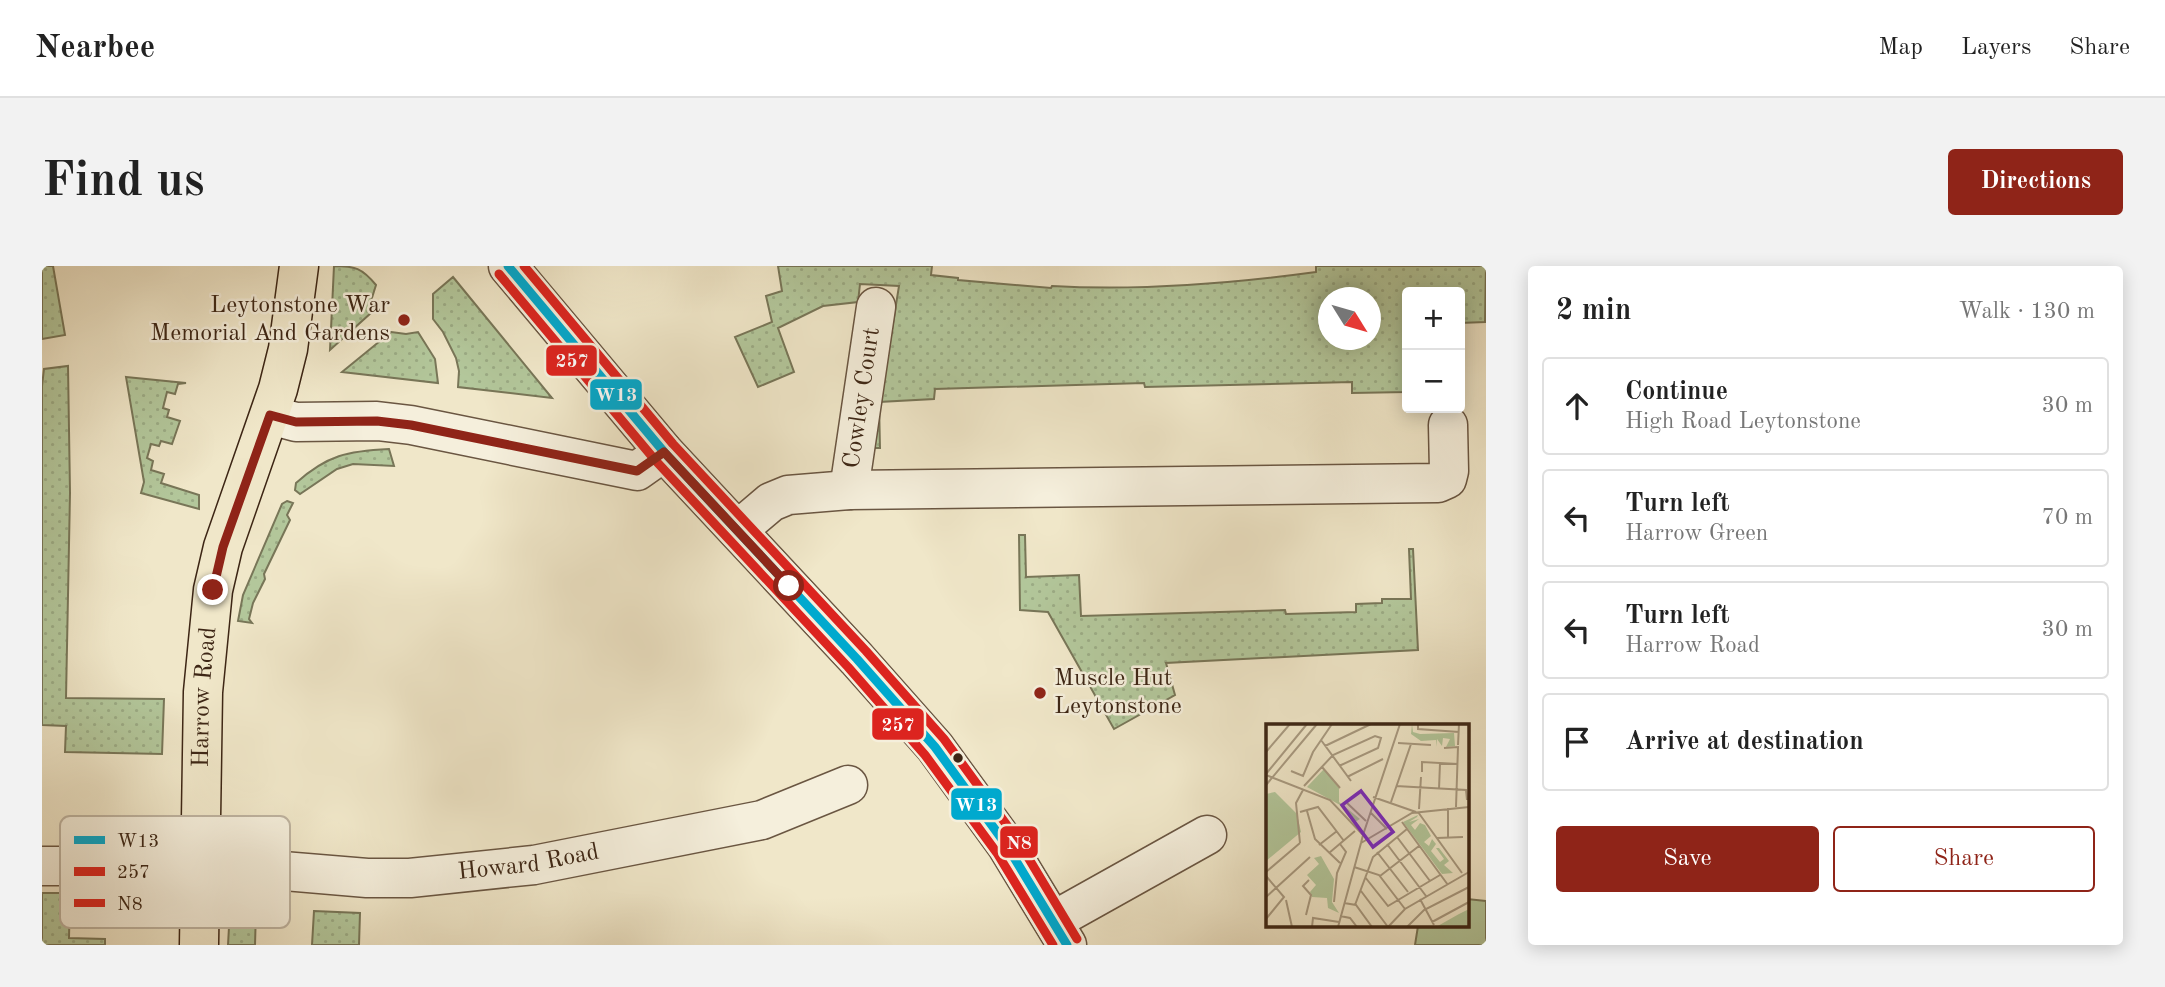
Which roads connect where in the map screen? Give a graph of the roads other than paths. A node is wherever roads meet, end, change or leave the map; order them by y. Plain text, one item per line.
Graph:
1 (299, 266) edge
2 (508, 266) edge
3 (876, 307) dead end
4 (270, 415) junction
5 (1448, 425) dead end
6 (664, 452) junction
7 (849, 490) junction
8 (738, 530) junction
9 (848, 785) dead end
10 (202, 816) edge
11 (1207, 835) dead end
12 (42, 866) edge
13 (60, 866) edge
14 (290, 872) edge
15 (1060, 933) edge

1 - 4 main road, Harrow Road
2 - 6 street
3 - 7 street, Cowley Court
4 - 6 street
4 - 10 main road, Harrow Road
5 - 7 street
6 - 8 street
7 - 8 street
8 - 15 street
9 - 14 street, Howard Road
11 - 15 street
12 - 13 street

